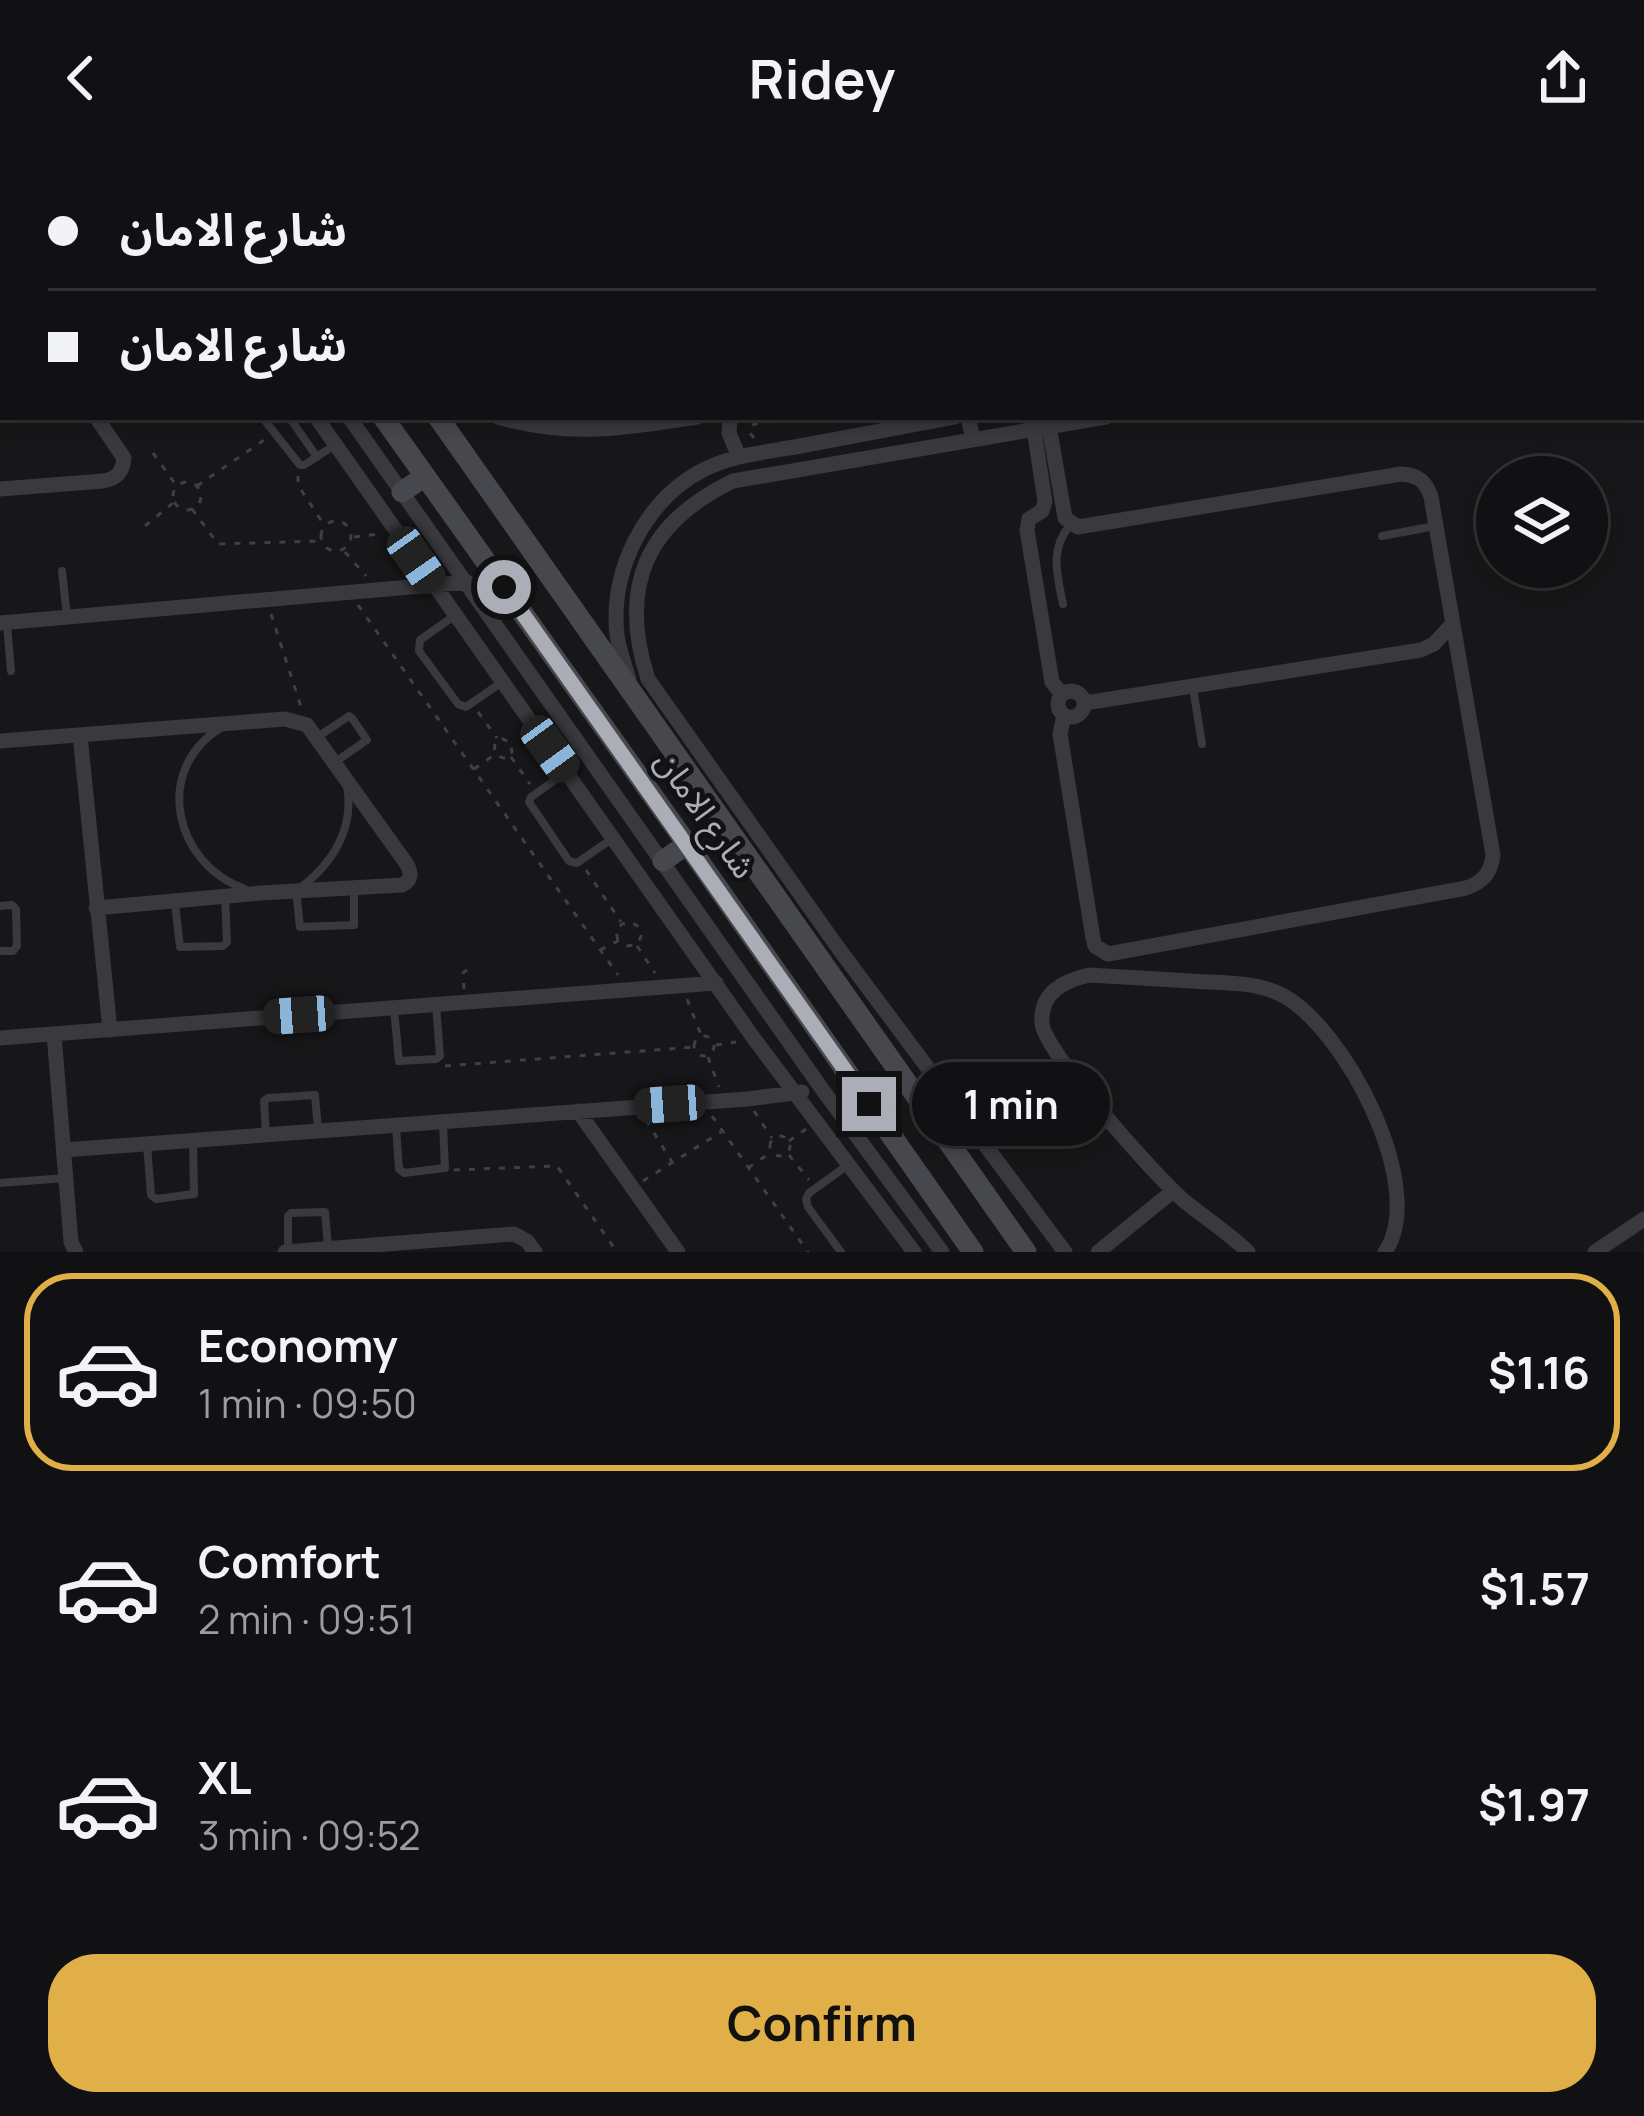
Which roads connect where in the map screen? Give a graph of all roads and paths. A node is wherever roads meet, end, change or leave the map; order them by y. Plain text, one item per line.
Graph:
1 (98, 420) edge
2 (264, 420) edge
3 (291, 420) edge
4 (318, 420) edge
5 (351, 420) edge
6 (385, 420) edge
7 (440, 420) edge
8 (511, 420) edge
9 (674, 420) edge
10 (730, 420) edge
11 (779, 420) edge
12 (939, 420) edge
13 (969, 420) edge
14 (1089, 420) edge
15 (1042, 428) junction
16 (273, 434) junction
17 (758, 439) dead end
18 (973, 439) junction
19 (335, 445) junction
20 (153, 453) dead end
21 (317, 457) junction
22 (739, 457) junction
23 (304, 465) junction
24 (425, 476) junction
25 (177, 486) junction
26 (196, 486) junction
27 (0, 489) edge
28 (402, 492) junction
29 (174, 502) junction
30 (192, 509) junction
31 (1071, 524) junction
32 (145, 526) dead end
33 (325, 526) junction
34 (1436, 526) junction
35 (397, 533) junction
36 (1382, 536) dead end
37 (352, 537) junction
38 (322, 541) junction
39 (344, 550) junction
40 (62, 571) dead end
41 (466, 582) junction
42 (435, 587) junction
43 (380, 591) junction
44 (350, 594) junction
45 (266, 601) junction
46 (1063, 604) dead end
47 (455, 615) junction
48 (67, 617) junction
49 (3, 622) edge
50 (1453, 623) junction
51 (1421, 650) junction
52 (1460, 665) junction
53 (10, 671) dead end
54 (502, 681) junction
55 (1193, 686) junction
56 (633, 693) junction
57 (1062, 694) junction
58 (1084, 704) junction
59 (466, 706) junction
60 (1064, 715) junction
61 (228, 723) junction
62 (312, 732) junction
63 (80, 735) junction
64 (498, 740) junction
65 (0, 741) edge
66 (1202, 744) dead end
67 (494, 755) junction
68 (510, 756) junction
69 (334, 763) junction
70 (473, 770) junction
71 (566, 772) junction
72 (345, 778) junction
73 (531, 797) junction
74 (613, 838) junction
75 (687, 844) junction
76 (580, 861) junction
77 (663, 861) junction
78 (354, 888) junction
79 (296, 891) junction
80 (261, 893) junction
81 (225, 897) junction
82 (175, 902) junction
83 (0, 906) edge
84 (96, 908) junction
85 (622, 924) junction
86 (618, 941) junction
87 (636, 945) junction
88 (600, 950) junction
89 (0, 951) edge
90 (474, 964) dead end
91 (716, 983) junction
92 (674, 986) junction
93 (629, 990) junction
94 (467, 1002) junction
95 (436, 1005) junction
96 (394, 1008) junction
97 (110, 1030) junction
98 (54, 1034) junction
99 (701, 1036) junction
100 (0, 1038) edge
101 (754, 1040) junction
102 (714, 1045) junction
103 (694, 1046) junction
104 (707, 1055) junction
105 (438, 1058) junction
106 (822, 1088) junction
107 (797, 1093) junction
108 (747, 1099) junction
109 (724, 1100) junction
110 (702, 1102) junction
111 (638, 1107) junction
112 (578, 1111) junction
113 (443, 1122) junction
114 (817, 1122) junction
115 (396, 1125) junction
116 (318, 1131) junction
117 (722, 1131) junction
118 (266, 1135) junction
119 (773, 1139) junction
120 (193, 1140) junction
121 (788, 1141) junction
122 (147, 1144) junction
123 (64, 1150) junction
124 (772, 1152) junction
125 (788, 1153) junction
126 (674, 1164) junction
127 (849, 1165) junction
128 (445, 1168) junction
129 (748, 1168) junction
130 (66, 1178) junction
131 (0, 1183) edge
132 (632, 1187) junction
133 (815, 1189) junction
134 (1173, 1191) junction
135 (1644, 1219) edge
136 (466, 1238) junction
137 (905, 1248) edge
138 (328, 1249) junction
139 (675, 1251) edge
140 (76, 1252) edge
141 (287, 1252) edge
142 (434, 1252) edge
143 (536, 1252) edge
144 (617, 1252) edge
145 (808, 1252) edge
146 (841, 1252) edge
147 (942, 1252) edge
148 (973, 1252) edge
149 (1026, 1252) edge
150 (1065, 1252) edge
151 (1098, 1252) edge
152 (1248, 1252) edge
153 (1385, 1252) edge
154 (1594, 1252) edge

1 - 27 street
2 - 16 lane
3 - 21 lane
4 - 19 street
5 - 28 street
6 - 24 street, شارع الامان
7 - 56 street, شارع الامان
8 - 9 street
10 - 22 street
11 - 17 path
12 - 22 street
13 - 18 street
14 - 15 street
15 - 18 street
15 - 31 street
15 - 57 street
16 - 23 lane
16 - 26 path
18 - 150 street
19 - 21 lane
19 - 35 street
20 - 25 path
21 - 23 lane
22 - 56 street
23 - 33 path
24 - 28 street
24 - 75 street, شارع الامان
25 - 26 path
25 - 29 path
26 - 30 path
28 - 41 street
29 - 30 path
29 - 32 path
30 - 38 path
31 - 34 street
31 - 46 lane
33 - 37 path
33 - 38 path
34 - 36 lane
34 - 50 street
35 - 37 path
35 - 42 street
37 - 39 path
38 - 39 path
39 - 43 path
40 - 48 lane
41 - 42 street
41 - 77 street
42 - 43 street
42 - 47 street
43 - 44 street
44 - 45 street
44 - 70 path
45 - 48 street
45 - 62 path
47 - 54 street
47 - 59 lane
48 - 49 street
49 - 53 lane
50 - 51 street
50 - 52 street
51 - 52 street
51 - 55 street
52 - 60 street
54 - 59 lane
54 - 71 street
55 - 58 street
55 - 66 lane
56 - 149 street, شارع الامان
57 - 58 street
57 - 60 street
58 - 60 street
59 - 64 path
61 - 62 street
61 - 63 street
61 - 80 lane
62 - 69 street
62 - 69 lane
63 - 65 street
63 - 84 street
64 - 67 path
64 - 68 path
67 - 68 path
67 - 70 path
68 - 73 path
69 - 72 street
70 - 88 path
71 - 73 lane
71 - 74 street
72 - 78 street
72 - 79 lane
73 - 76 lane
74 - 76 lane
74 - 91 street
75 - 77 street
75 - 148 street, شارع الامان
76 - 85 path
77 - 106 street
78 - 79 street
78 - 79 lane
79 - 80 street
80 - 81 street
81 - 82 street
81 - 82 lane
82 - 84 street
83 - 89 lane
84 - 97 street
85 - 86 path
85 - 87 path
86 - 87 path
86 - 88 path
87 - 92 path
88 - 93 path
90 - 94 path
91 - 92 street
91 - 101 street
92 - 93 street
92 - 99 path
93 - 94 street
94 - 95 street
95 - 96 street
95 - 105 lane
96 - 97 street
96 - 105 lane
97 - 98 street
98 - 100 street
98 - 123 street
99 - 102 path
99 - 103 path
101 - 102 path
101 - 107 street
102 - 104 path
103 - 104 path
103 - 105 path
104 - 109 path
106 - 107 street
106 - 147 street
107 - 108 street
107 - 114 street
108 - 109 street
108 - 119 path
109 - 110 street
110 - 111 street
110 - 117 path
111 - 112 street
111 - 126 path
112 - 113 street
112 - 132 street
113 - 115 street
113 - 128 lane
114 - 121 path
114 - 127 street
115 - 116 street
115 - 128 lane
116 - 118 street
116 - 118 lane
117 - 126 path
117 - 129 path
118 - 120 street
119 - 121 path
119 - 124 path
120 - 122 street
120 - 122 lane
121 - 125 path
122 - 123 street
123 - 130 street
124 - 125 path
124 - 129 path
125 - 133 path
126 - 132 path
127 - 133 lane
127 - 137 street
128 - 144 path
129 - 145 path
130 - 131 lane
130 - 140 street
132 - 139 street
133 - 146 lane
134 - 151 street
134 - 152 street
134 - 153 street
135 - 154 street
136 - 138 street
136 - 142 lane
136 - 143 street
138 - 141 street
138 - 141 lane

